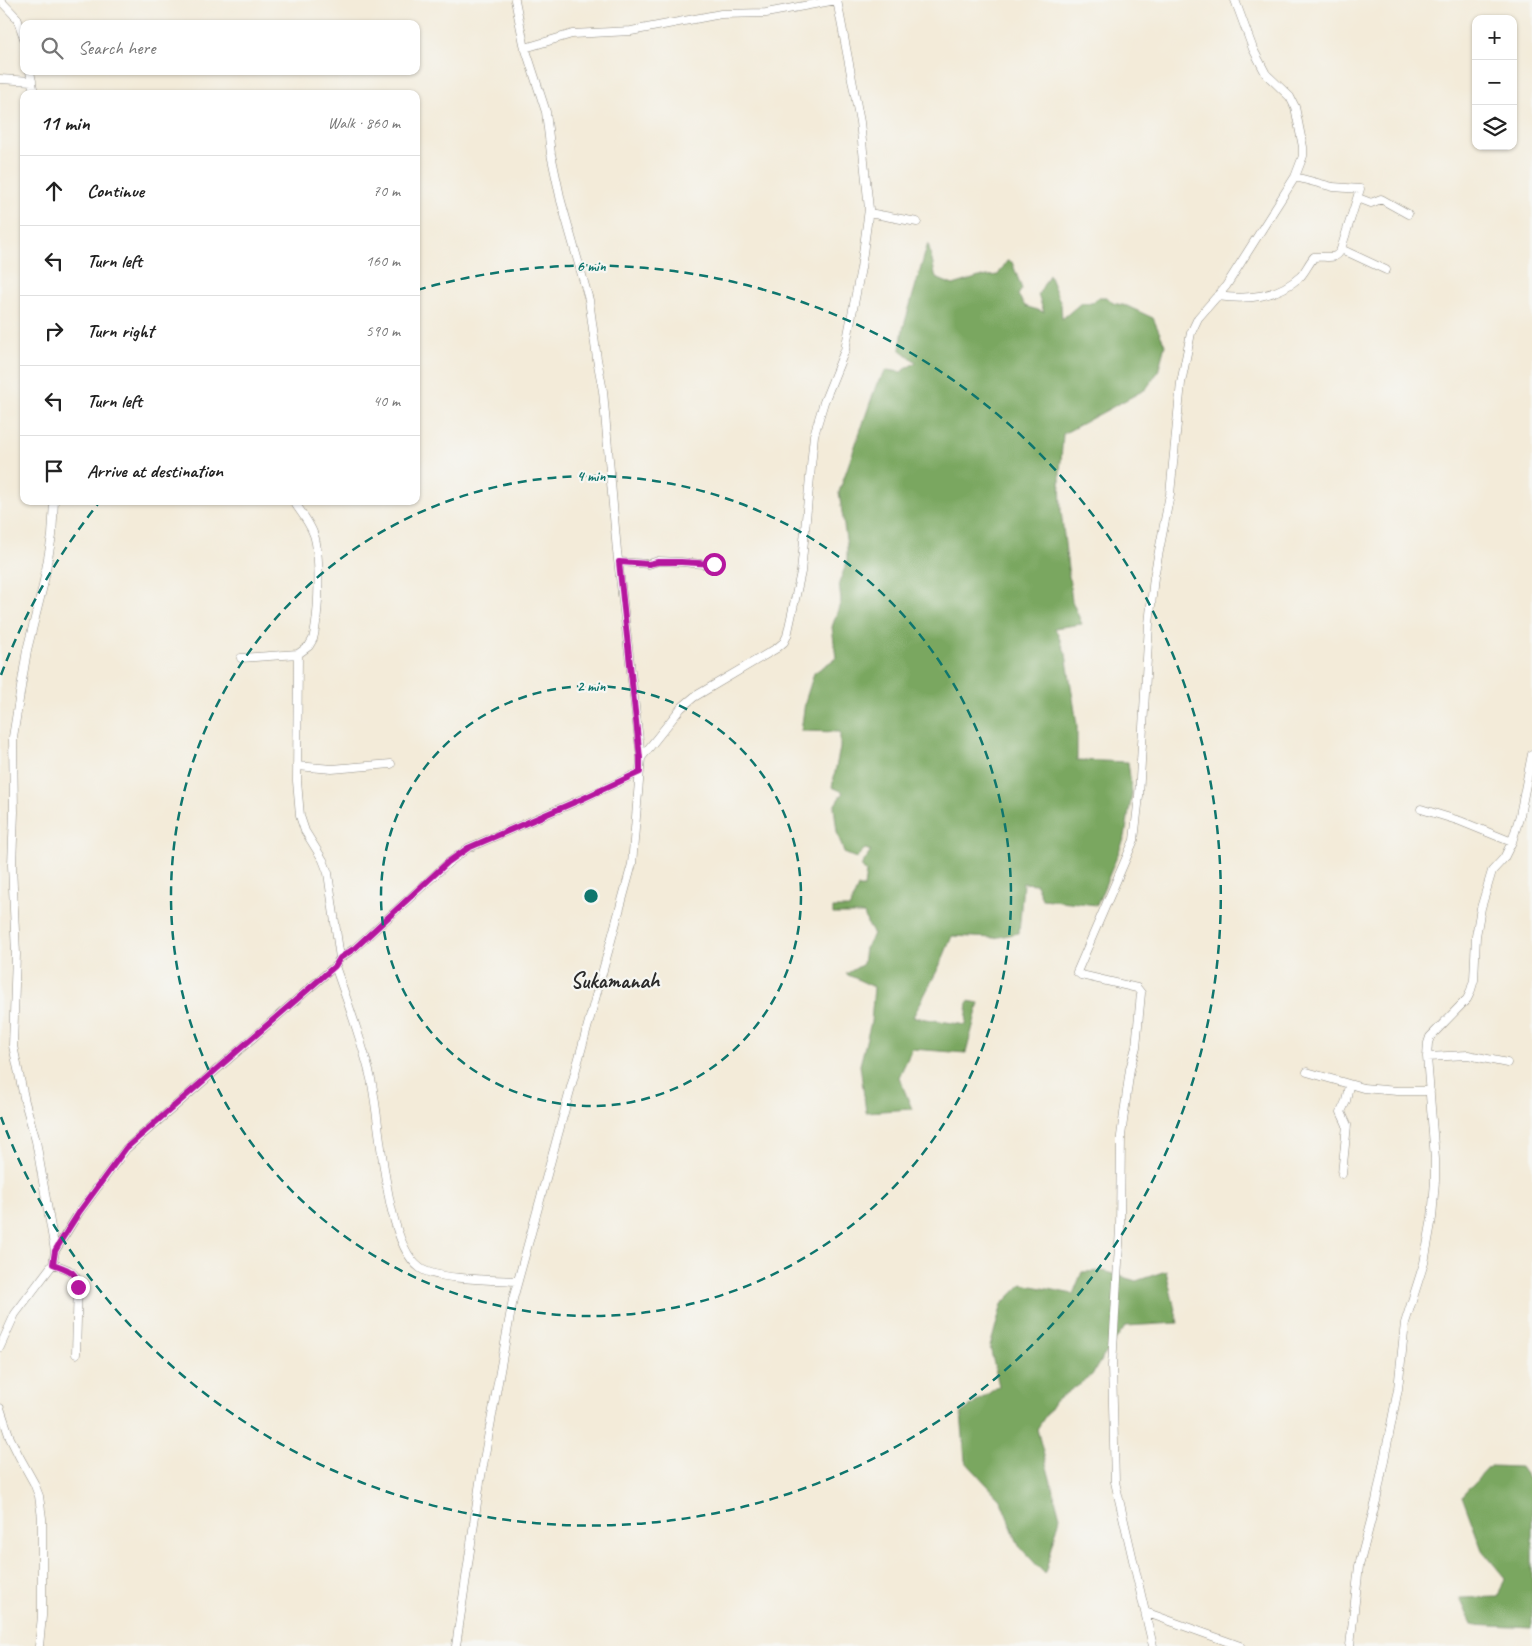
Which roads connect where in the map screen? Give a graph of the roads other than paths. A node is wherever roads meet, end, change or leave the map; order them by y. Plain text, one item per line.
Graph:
1 (0, 0) edge
2 (515, 0) edge
3 (837, 0) edge
4 (1235, 0) edge
5 (20, 27) edge
6 (525, 48) junction
7 (31, 75) edge
8 (0, 79) edge
9 (32, 81) junction
10 (33, 90) edge
11 (1295, 176) junction
12 (1358, 198) junction
13 (869, 213) junction
14 (1408, 214) dead end
15 (917, 222) dead end
16 (1341, 249) junction
17 (1386, 270) dead end
18 (1217, 296) junction
19 (54, 505) edge
20 (296, 505) edge
21 (619, 562) junction
22 (714, 564) dead end
23 (298, 654) junction
24 (241, 658) dead end
25 (1532, 754) edge
26 (640, 758) junction
27 (391, 764) dead end
28 (297, 766) junction
29 (640, 772) junction
30 (1421, 809) dead end
31 (1512, 842) junction
32 (340, 958) junction
33 (335, 966) junction
34 (1427, 1057) junction
35 (1508, 1063) dead end
36 (1307, 1072) dead end
37 (1349, 1084) junction
38 (1430, 1091) junction
39 (1342, 1174) dead end
40 (55, 1251) junction
41 (53, 1264) junction
42 (517, 1281) junction
43 (0, 1347) edge
44 (76, 1354) dead end
45 (0, 1408) edge
46 (1145, 1612) junction
47 (39, 1646) edge
48 (456, 1646) edge
49 (1153, 1646) edge
50 (1240, 1646) edge
51 (1350, 1646) edge

1 - 5 street
2 - 6 street
3 - 6 street
3 - 13 street
4 - 11 street
6 - 21 street
7 - 9 street
8 - 9 street
9 - 10 street
11 - 12 street
11 - 18 street
12 - 14 street
12 - 16 street
13 - 15 street
13 - 26 street
16 - 17 street
16 - 18 street
18 - 46 street
19 - 40 street
20 - 23 street
21 - 22 street
21 - 26 street
23 - 24 street
23 - 28 street
25 - 31 street
26 - 29 street
27 - 28 street
28 - 32 street
29 - 32 street
29 - 42 street
30 - 31 street
31 - 34 street
32 - 33 street
33 - 40 street
33 - 42 street
34 - 35 street
34 - 38 street
36 - 37 street
37 - 38 street
37 - 39 street
38 - 51 street
40 - 41 street
41 - 43 street
41 - 44 street
42 - 48 street
45 - 47 street
46 - 49 street
46 - 50 street

